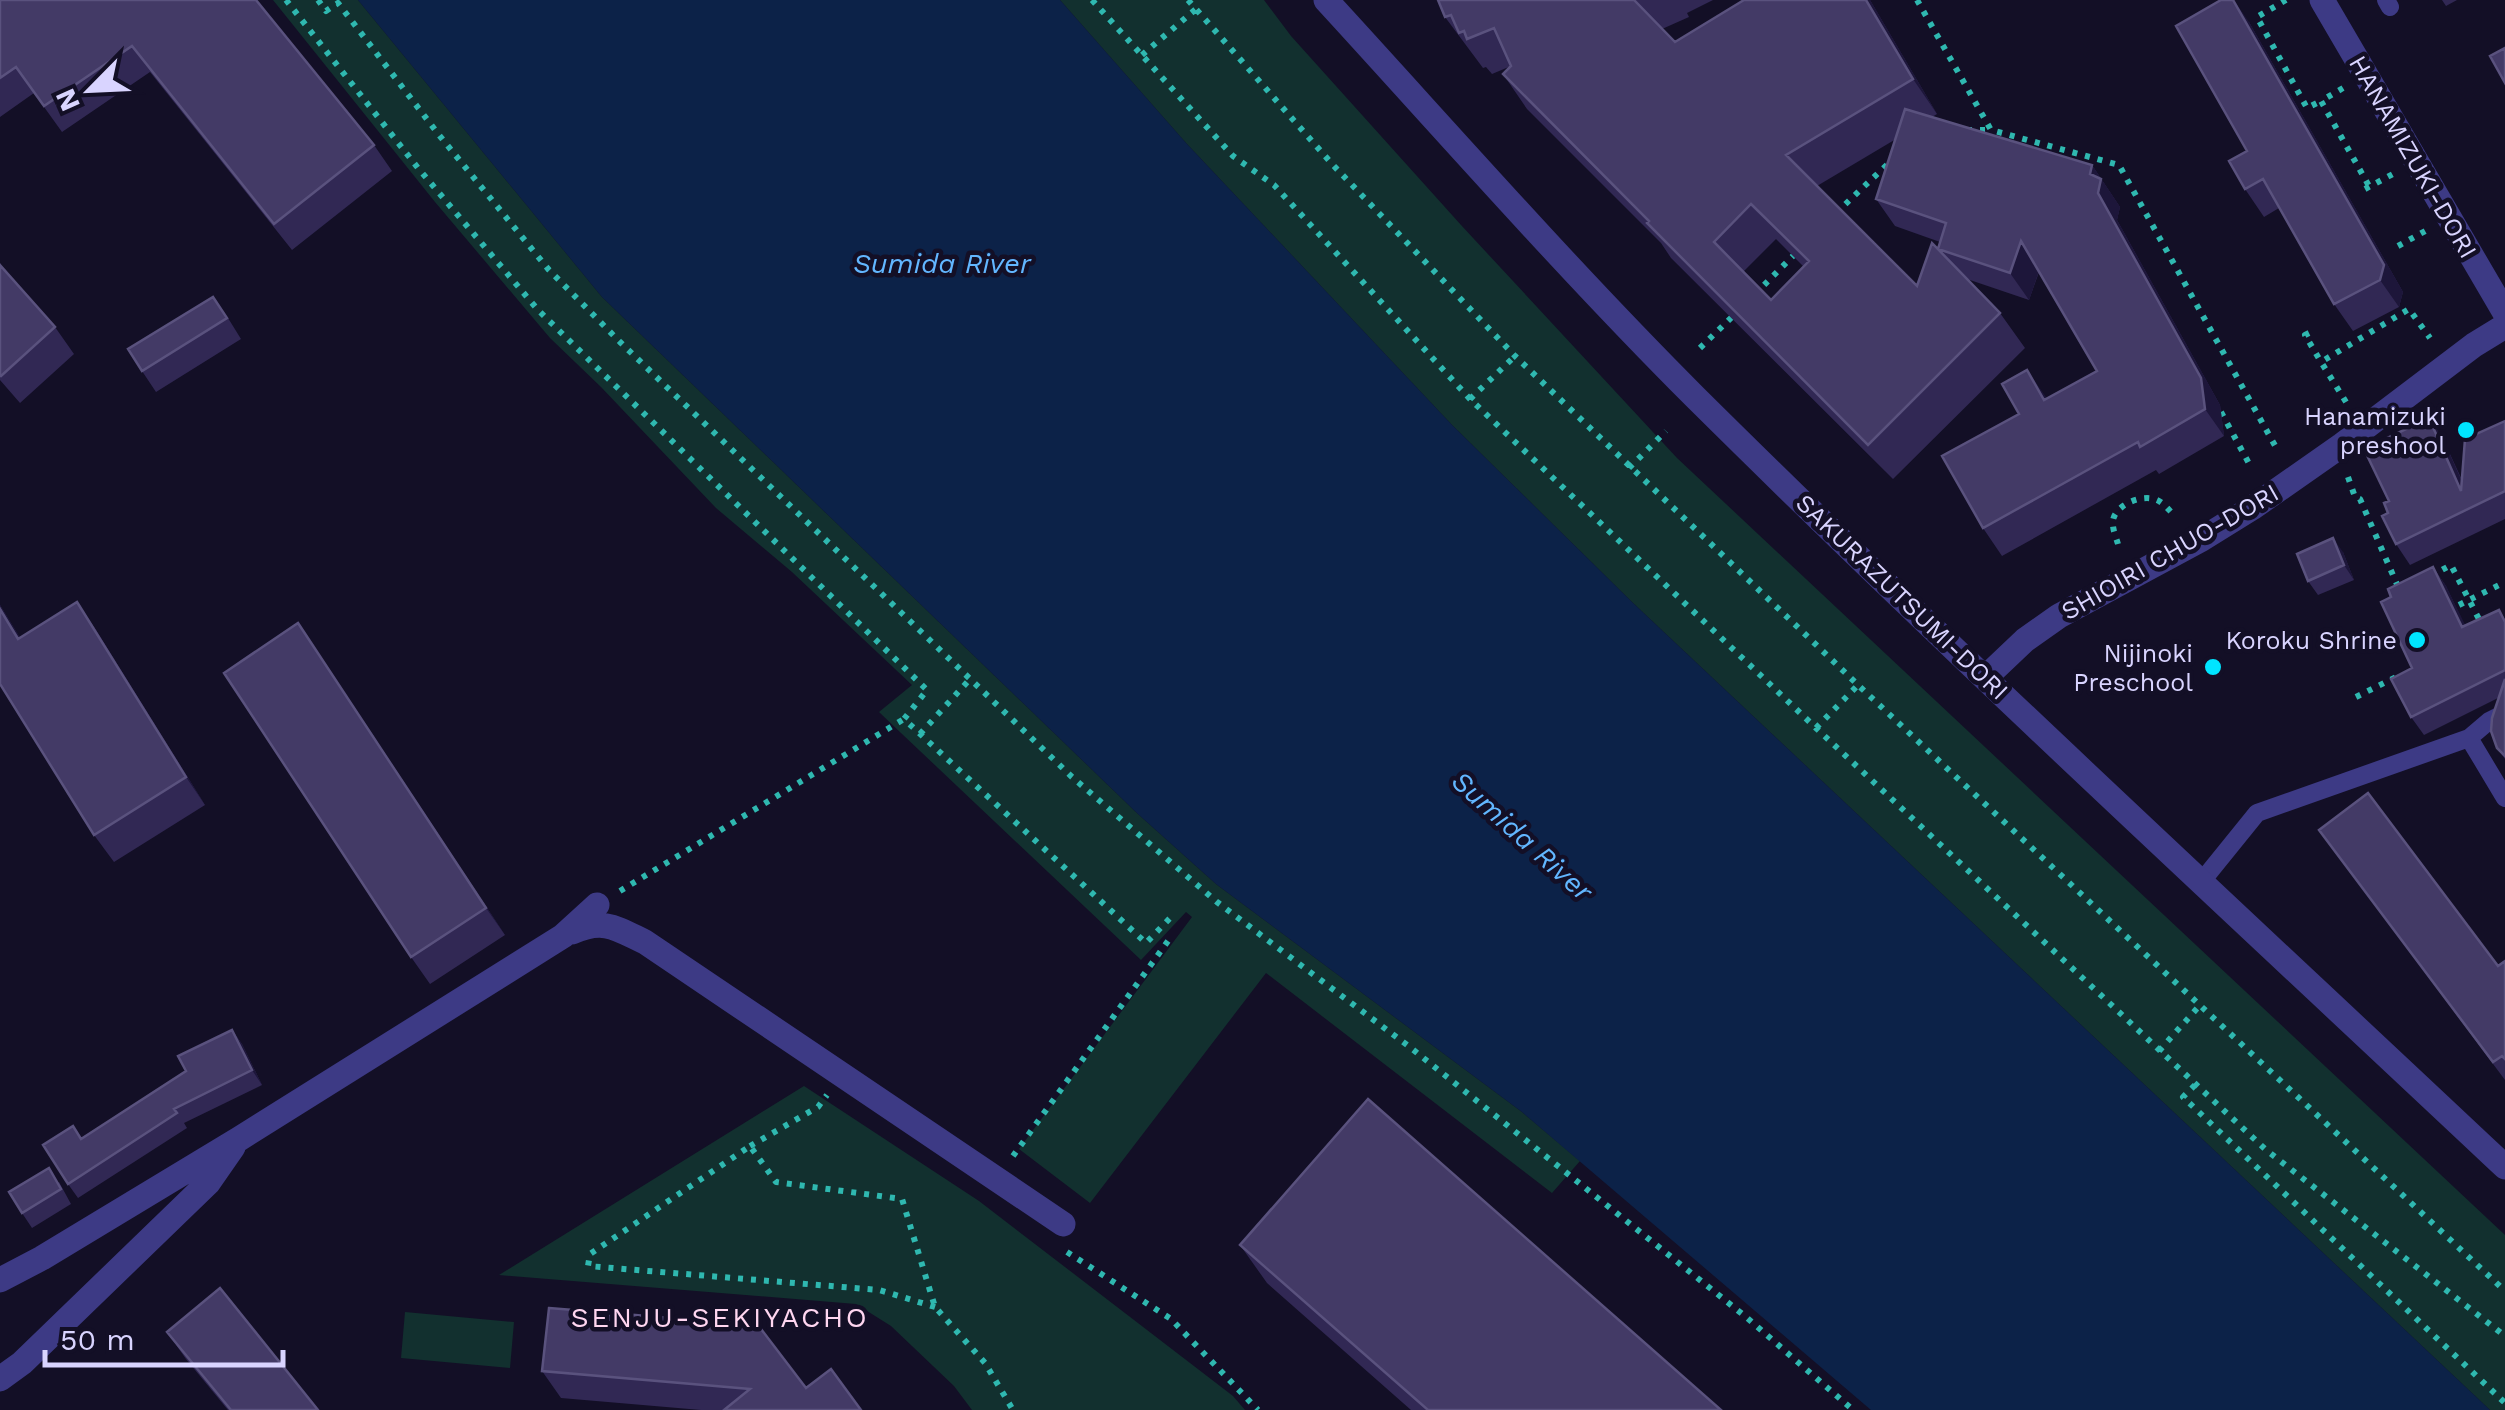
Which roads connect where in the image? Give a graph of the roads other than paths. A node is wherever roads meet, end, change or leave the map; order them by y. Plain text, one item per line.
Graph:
1 (2322, 0) edge
2 (1331, 1) edge
3 (2505, 314) edge
4 (2505, 326) edge
5 (1986, 677) junction
6 (2505, 713) edge
7 (2468, 738) junction
8 (2505, 798) edge
9 (2202, 881) junction
10 (597, 904) road end
11 (563, 936) junction
12 (239, 1139) junction
13 (2505, 1167) edge
14 (1060, 1235) road end
15 (0, 1280) edge
16 (0, 1379) edge

1 - 3 street, HANAMIZUKI-DORI
2 - 5 street, SAKURAZUTSUMI-DORI
4 - 5 street, SHIOIRI CHUO-DORI
5 - 9 street, SAKURAZUTSUMI-DORI
6 - 7 lane
7 - 8 lane
7 - 9 lane
9 - 13 street, SAKURAZUTSUMI-DORI
10 - 11 street
11 - 12 street
11 - 14 street
12 - 15 street
12 - 16 street

